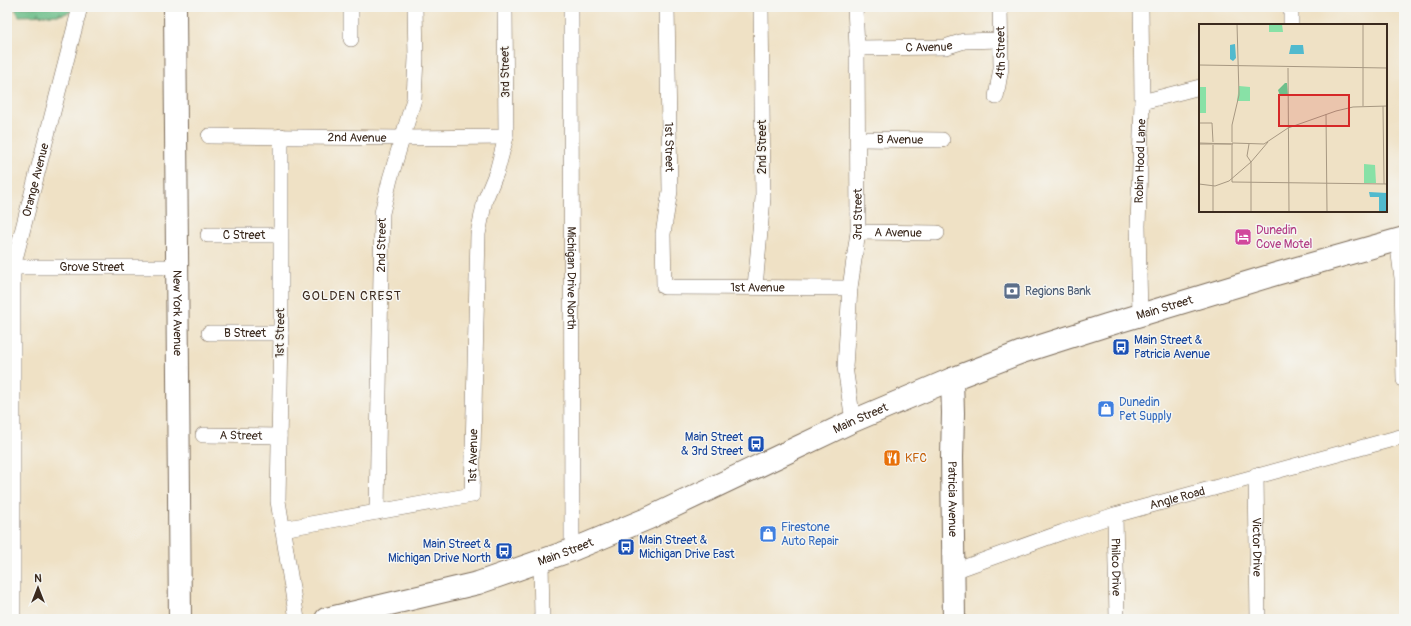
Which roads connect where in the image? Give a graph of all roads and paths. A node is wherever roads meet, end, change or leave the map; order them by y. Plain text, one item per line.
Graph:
1 (80, 7) edge
2 (175, 7) edge
3 (351, 7) edge
4 (415, 7) edge
5 (505, 7) edge
6 (572, 7) edge
7 (667, 7) edge
8 (762, 7) edge
9 (855, 7) edge
10 (1000, 7) edge
11 (1141, 7) edge
12 (1291, 7) edge
13 (1291, 24) edge
14 (351, 39) dead end
15 (1001, 40) junction
16 (857, 48) junction
17 (1199, 87) edge
18 (996, 97) dead end
19 (1142, 102) junction
20 (209, 136) dead end
21 (281, 136) junction
22 (506, 137) junction
23 (402, 138) junction
24 (858, 139) junction
25 (942, 140) dead end
26 (858, 232) junction
27 (937, 233) dead end
28 (208, 234) dead end
29 (280, 234) junction
30 (1400, 239) edge
31 (10, 267) edge
32 (177, 267) junction
33 (664, 287) joint
34 (755, 287) junction
35 (850, 288) junction
36 (1140, 315) junction
37 (209, 333) dead end
38 (281, 333) junction
39 (952, 379) junction
40 (1404, 380) edge
41 (853, 421) junction
42 (203, 435) dead end
43 (279, 436) junction
44 (1404, 436) edge
45 (1256, 475) junction
46 (377, 512) junction
47 (1116, 515) junction
48 (282, 529) junction
49 (572, 550) junction
50 (541, 561) junction
51 (954, 571) junction
52 (371, 614) edge
53 (13, 619) edge
54 (180, 619) edge
55 (297, 619) edge
56 (326, 619) edge
57 (542, 619) edge
58 (954, 619) edge
59 (1117, 619) edge
60 (1258, 619) edge

1 - 31 street, Orange Avenue
2 - 32 main road, New York Avenue
3 - 14 street
4 - 23 street, 2nd Street
5 - 22 street, 3rd Street
6 - 49 street, Michigan Drive North
7 - 33 street, 1st Street
8 - 34 street, 2nd Street
9 - 16 street, 3rd Street
10 - 15 street, 4th Street
11 - 19 street, Robin Hood Lane
12 - 13 street
15 - 16 street, C Avenue
15 - 18 street, 4th Street
16 - 24 street, 3rd Street
17 - 19 street
19 - 36 street, Robin Hood Lane
20 - 21 street, 2nd Avenue
21 - 23 street, 2nd Avenue
21 - 29 street, 1st Street
22 - 23 street, 2nd Avenue
22 - 46 street, 1st Avenue
23 - 46 street, 2nd Street
24 - 25 street, B Avenue
24 - 26 street, 3rd Street
26 - 27 street, A Avenue
26 - 35 street, 3rd Street
28 - 29 street, C Street
29 - 38 street, 1st Street
30 - 36 main road, Main Street
30 - 40 street
31 - 32 street, Grove Street
31 - 53 street, Orange Avenue
32 - 54 main road, New York Avenue
33 - 34 street, 1st Avenue
34 - 35 street, 1st Avenue
35 - 41 street, 3rd Street
36 - 39 main road, Main Street
37 - 38 street, B Street
38 - 43 street, 1st Street
39 - 41 main road, Main Street
39 - 51 main road, Patricia Avenue
41 - 49 main road, Main Street
42 - 43 street, A Street
43 - 48 street, 1st Street
44 - 45 street, Angle Road
45 - 47 street, Angle Road
45 - 60 street, Victor Drive
46 - 48 street, 1st Avenue
47 - 51 street, Angle Road
47 - 59 street, Philco Drive
48 - 55 street
49 - 50 main road, Main Street
50 - 52 main road, Main Street
50 - 57 street
51 - 58 main road, Patricia Avenue
52 - 56 main road, Main Street

